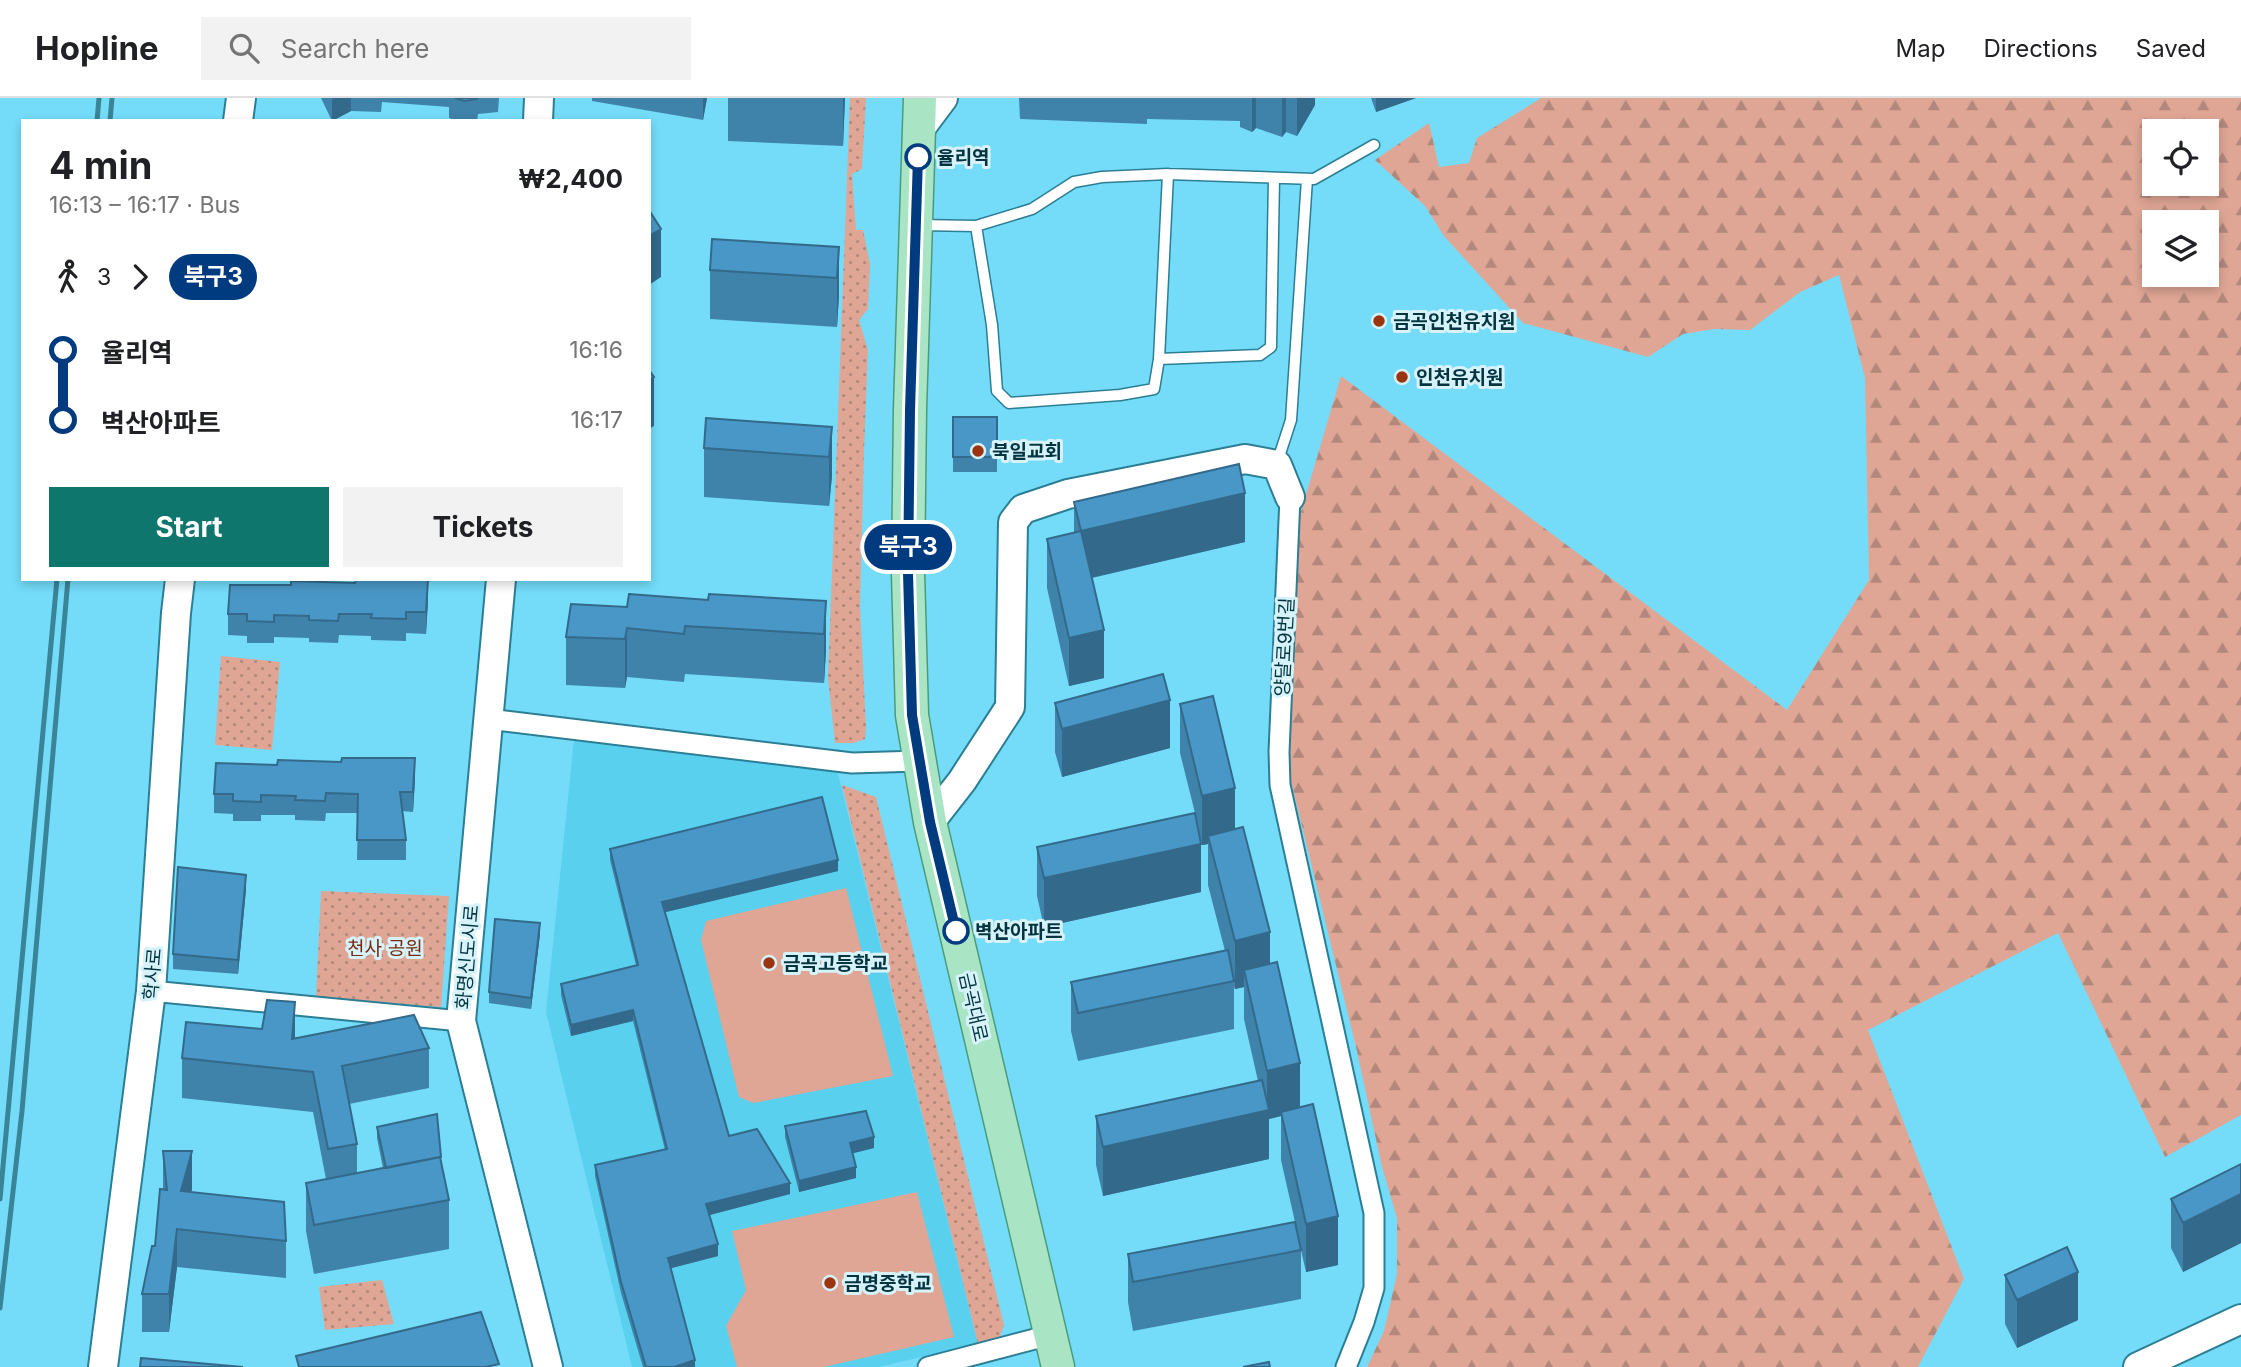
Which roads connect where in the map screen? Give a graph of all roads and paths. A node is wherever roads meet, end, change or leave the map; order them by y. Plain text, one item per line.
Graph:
1 (241, 98) edge
2 (539, 98) edge
3 (920, 98) edge
4 (943, 98) edge
5 (238, 119) edge
6 (538, 119) edge
7 (919, 130) junction
8 (1374, 145) dead end
9 (1167, 174) junction
10 (1274, 178) junction
11 (1307, 179) junction
12 (916, 225) junction
13 (976, 226) junction
14 (1159, 359) junction
15 (1277, 465) junction
16 (1290, 496) joint
17 (180, 581) edge
18 (501, 581) edge
19 (488, 719) junction
20 (922, 773) junction
21 (962, 781) junction
22 (930, 822) junction
23 (151, 990) junction
24 (461, 1021) junction
25 (2241, 1319) edge
26 (1050, 1335) junction
27 (2146, 1365) edge
28 (103, 1367) edge
29 (548, 1367) edge
30 (928, 1367) edge
31 (1058, 1367) edge
32 (1346, 1367) edge

1 - 5 main road
2 - 6 main road
3 - 7 main road, 금곡대로
4 - 7 main road
7 - 12 main road, 금곡대로
8 - 11 lane
9 - 10 lane
9 - 13 lane
9 - 14 lane
10 - 11 lane
10 - 14 lane
11 - 15 lane
12 - 13 lane
12 - 20 main road, 금곡대로
13 - 14 lane
15 - 16 main road, 양달로9번길
15 - 21 main road
16 - 32 street, 양달로9번길
17 - 23 main road, 학사로
18 - 19 main road, 화명신도시로
19 - 20 street
19 - 24 main road, 화명신도시로
20 - 21 main road
20 - 22 main road, 금곡대로
21 - 22 main road
22 - 26 main road, 금곡대로
23 - 24 street
23 - 28 main road, 학사로
24 - 29 main road, 화명신도시로
25 - 27 main road
26 - 30 street
26 - 31 main road, 금곡대로

